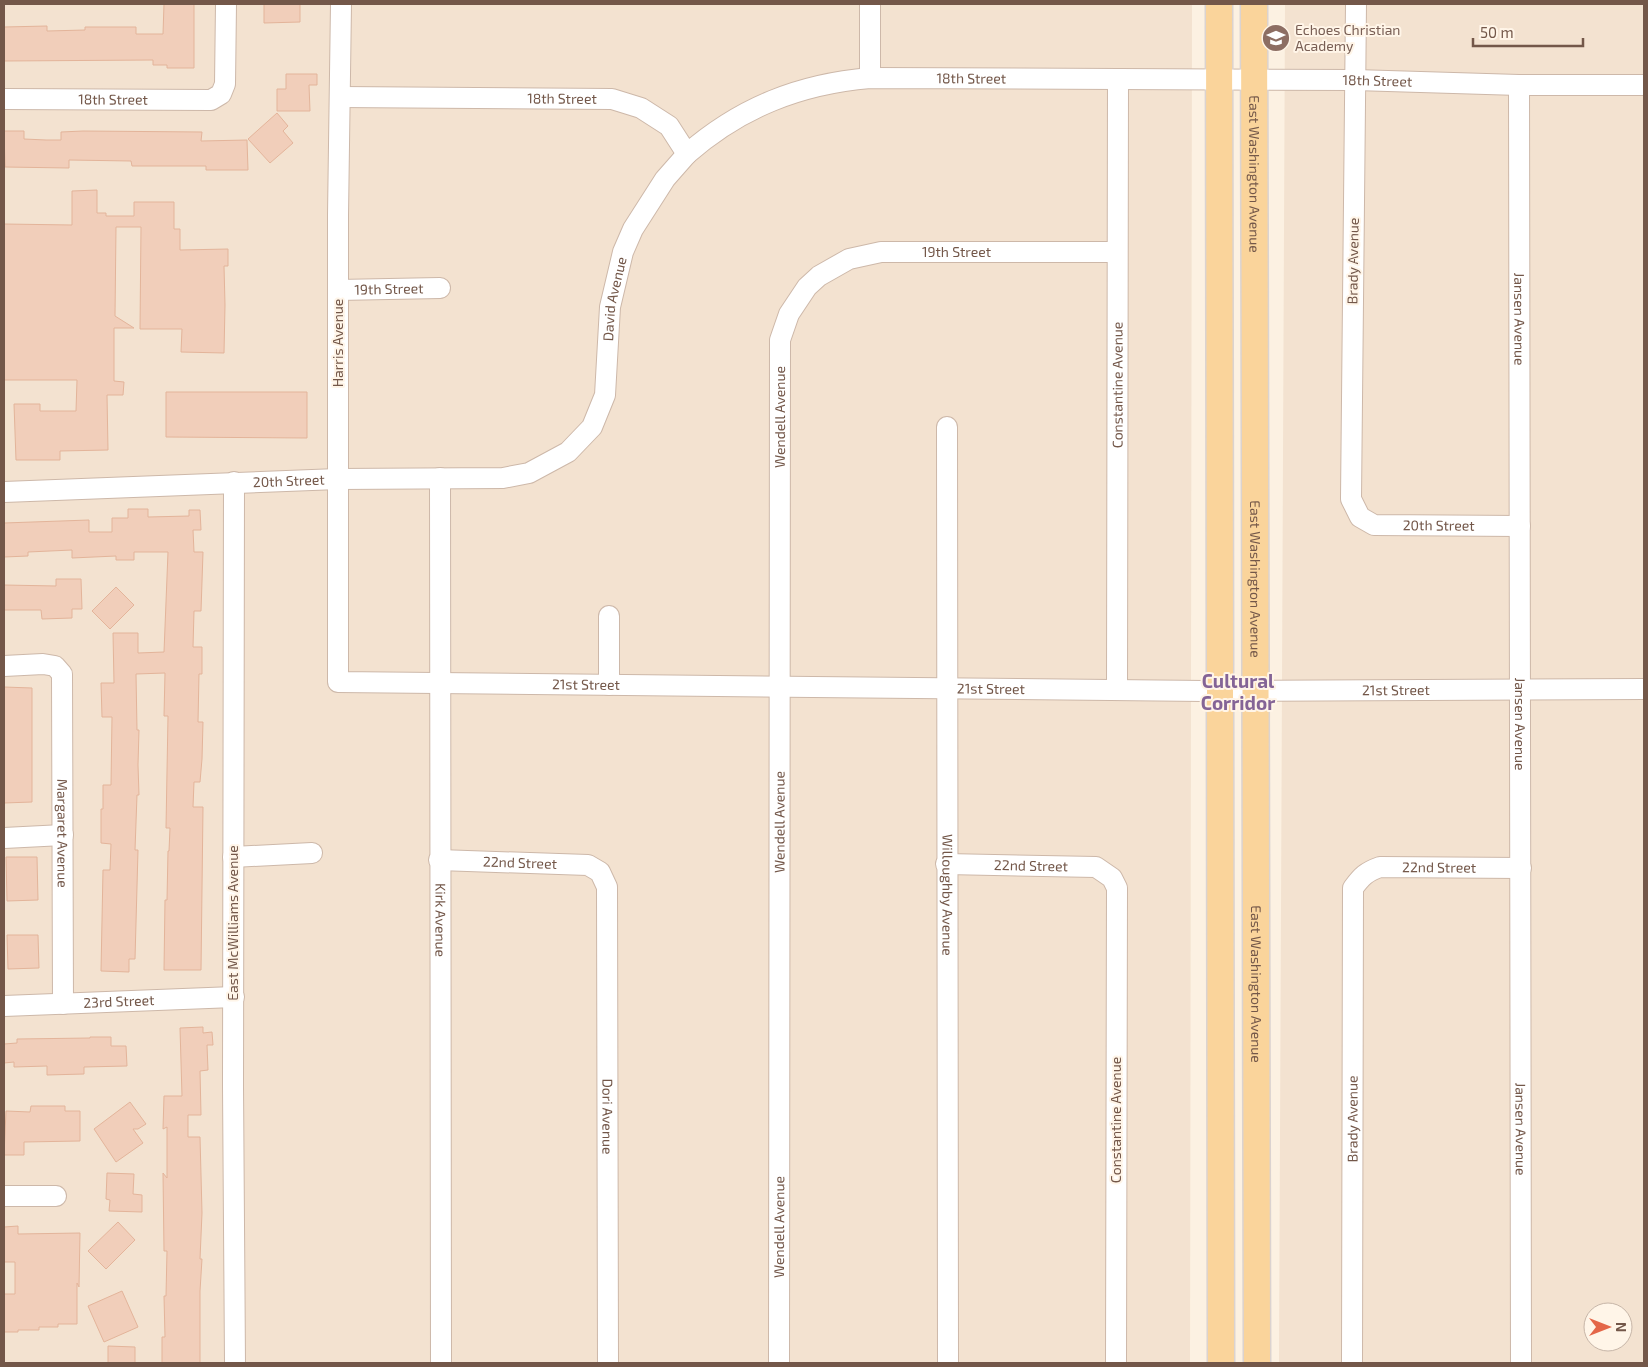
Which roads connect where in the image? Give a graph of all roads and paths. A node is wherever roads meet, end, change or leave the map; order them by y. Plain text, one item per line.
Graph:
1 (226, 4) edge
2 (341, 4) edge
3 (870, 4) edge
4 (1219, 4) edge
5 (1356, 4) edge
6 (1251, 11) edge
7 (870, 78) junction
8 (1118, 80) junction
9 (1355, 80) junction
10 (1235, 81) junction
11 (1519, 85) junction
12 (1644, 85) edge
13 (340, 97) junction
14 (4, 99) edge
15 (687, 154) junction
16 (1117, 252) junction
17 (807, 287) joint
18 (440, 288) dead end
19 (338, 290) junction
20 (947, 426) dead end
21 (568, 452) joint
22 (440, 478) junction
23 (338, 479) junction
24 (234, 482) junction
25 (4, 492) edge
26 (1360, 517) joint
27 (1520, 526) junction
28 (609, 616) dead end
29 (4, 666) edge
30 (338, 682) joint
31 (440, 683) junction
32 (609, 684) junction
33 (780, 686) junction
34 (948, 688) junction
35 (1644, 689) edge
36 (1117, 690) junction
37 (1520, 690) junction
38 (1238, 691) junction
39 (63, 835) junction
40 (4, 838) edge
41 (312, 853) dead end
42 (233, 857) junction
43 (440, 860) junction
44 (946, 864) junction
45 (1521, 868) junction
46 (600, 872) joint
47 (1361, 877) joint
48 (1112, 878) joint
49 (234, 997) junction
50 (63, 1004) junction
51 (4, 1006) edge
52 (4, 1196) edge
53 (56, 1196) dead end
54 (235, 1363) edge
55 (441, 1363) edge
56 (608, 1363) edge
57 (779, 1363) edge
58 (948, 1363) edge
59 (1116, 1363) edge
60 (1221, 1363) edge
61 (1257, 1363) edge
62 (1352, 1363) edge
63 (1522, 1363) edge

1 - 14 street, 18th Street
2 - 13 street, Harris Avenue
3 - 7 street
4 - 10 main road, East Washington Avenue
5 - 9 street, Brady Avenue
6 - 10 main road, East Washington Avenue
7 - 8 street, 18th Street
7 - 15 street, 18th Street
8 - 10 street, 18th Street
8 - 16 street, Constantine Avenue
9 - 10 street, 18th Street
9 - 11 street, 18th Street
9 - 26 street, Brady Avenue
10 - 38 main road, East Washington Avenue
10 - 38 main road, East Washington Avenue
11 - 12 street, 18th Street
11 - 27 street, Jansen Avenue
13 - 15 street, 18th Street
13 - 19 street, Harris Avenue
15 - 21 street, David Avenue
16 - 17 street, 19th Street
16 - 36 street, Constantine Avenue
17 - 33 street, Wendell Avenue
18 - 19 street, 19th Street
19 - 23 street, Harris Avenue
20 - 34 street, Willoughby Avenue
21 - 22 street, 20th Street
22 - 23 street, 20th Street
22 - 31 street, Kirk Avenue
23 - 24 street, 20th Street
23 - 30 street, Harris Avenue
24 - 25 street, 20th Street
24 - 42 street, East McWilliams Avenue
26 - 27 street, 20th Street
27 - 37 street, Jansen Avenue
28 - 32 street
29 - 39 street, Margaret Avenue
30 - 31 street, 21st Street
31 - 32 street, 21st Street
31 - 43 street, Kirk Avenue
32 - 33 street, 21st Street
33 - 34 street, 21st Street
33 - 57 street, Wendell Avenue
34 - 36 street, 21st Street
34 - 44 street, Willoughby Avenue
35 - 37 street, 21st Street
36 - 38 street, 21st Street
37 - 38 street, 21st Street
37 - 45 street, Jansen Avenue
38 - 60 main road, East Washington Avenue
38 - 61 main road, East Washington Avenue
39 - 40 street
39 - 50 street, Margaret Avenue
41 - 42 street
42 - 49 street, East McWilliams Avenue
43 - 46 street, 22nd Street
43 - 55 street, Kirk Avenue
44 - 48 street, 22nd Street
44 - 58 street, Willoughby Avenue
45 - 47 street, 22nd Street
45 - 63 street, Jansen Avenue
46 - 56 street, Dori Avenue
47 - 62 street, Brady Avenue
48 - 59 street, Constantine Avenue
49 - 50 street, 23rd Street
49 - 54 street, East McWilliams Avenue
50 - 51 street, 23rd Street
52 - 53 street

